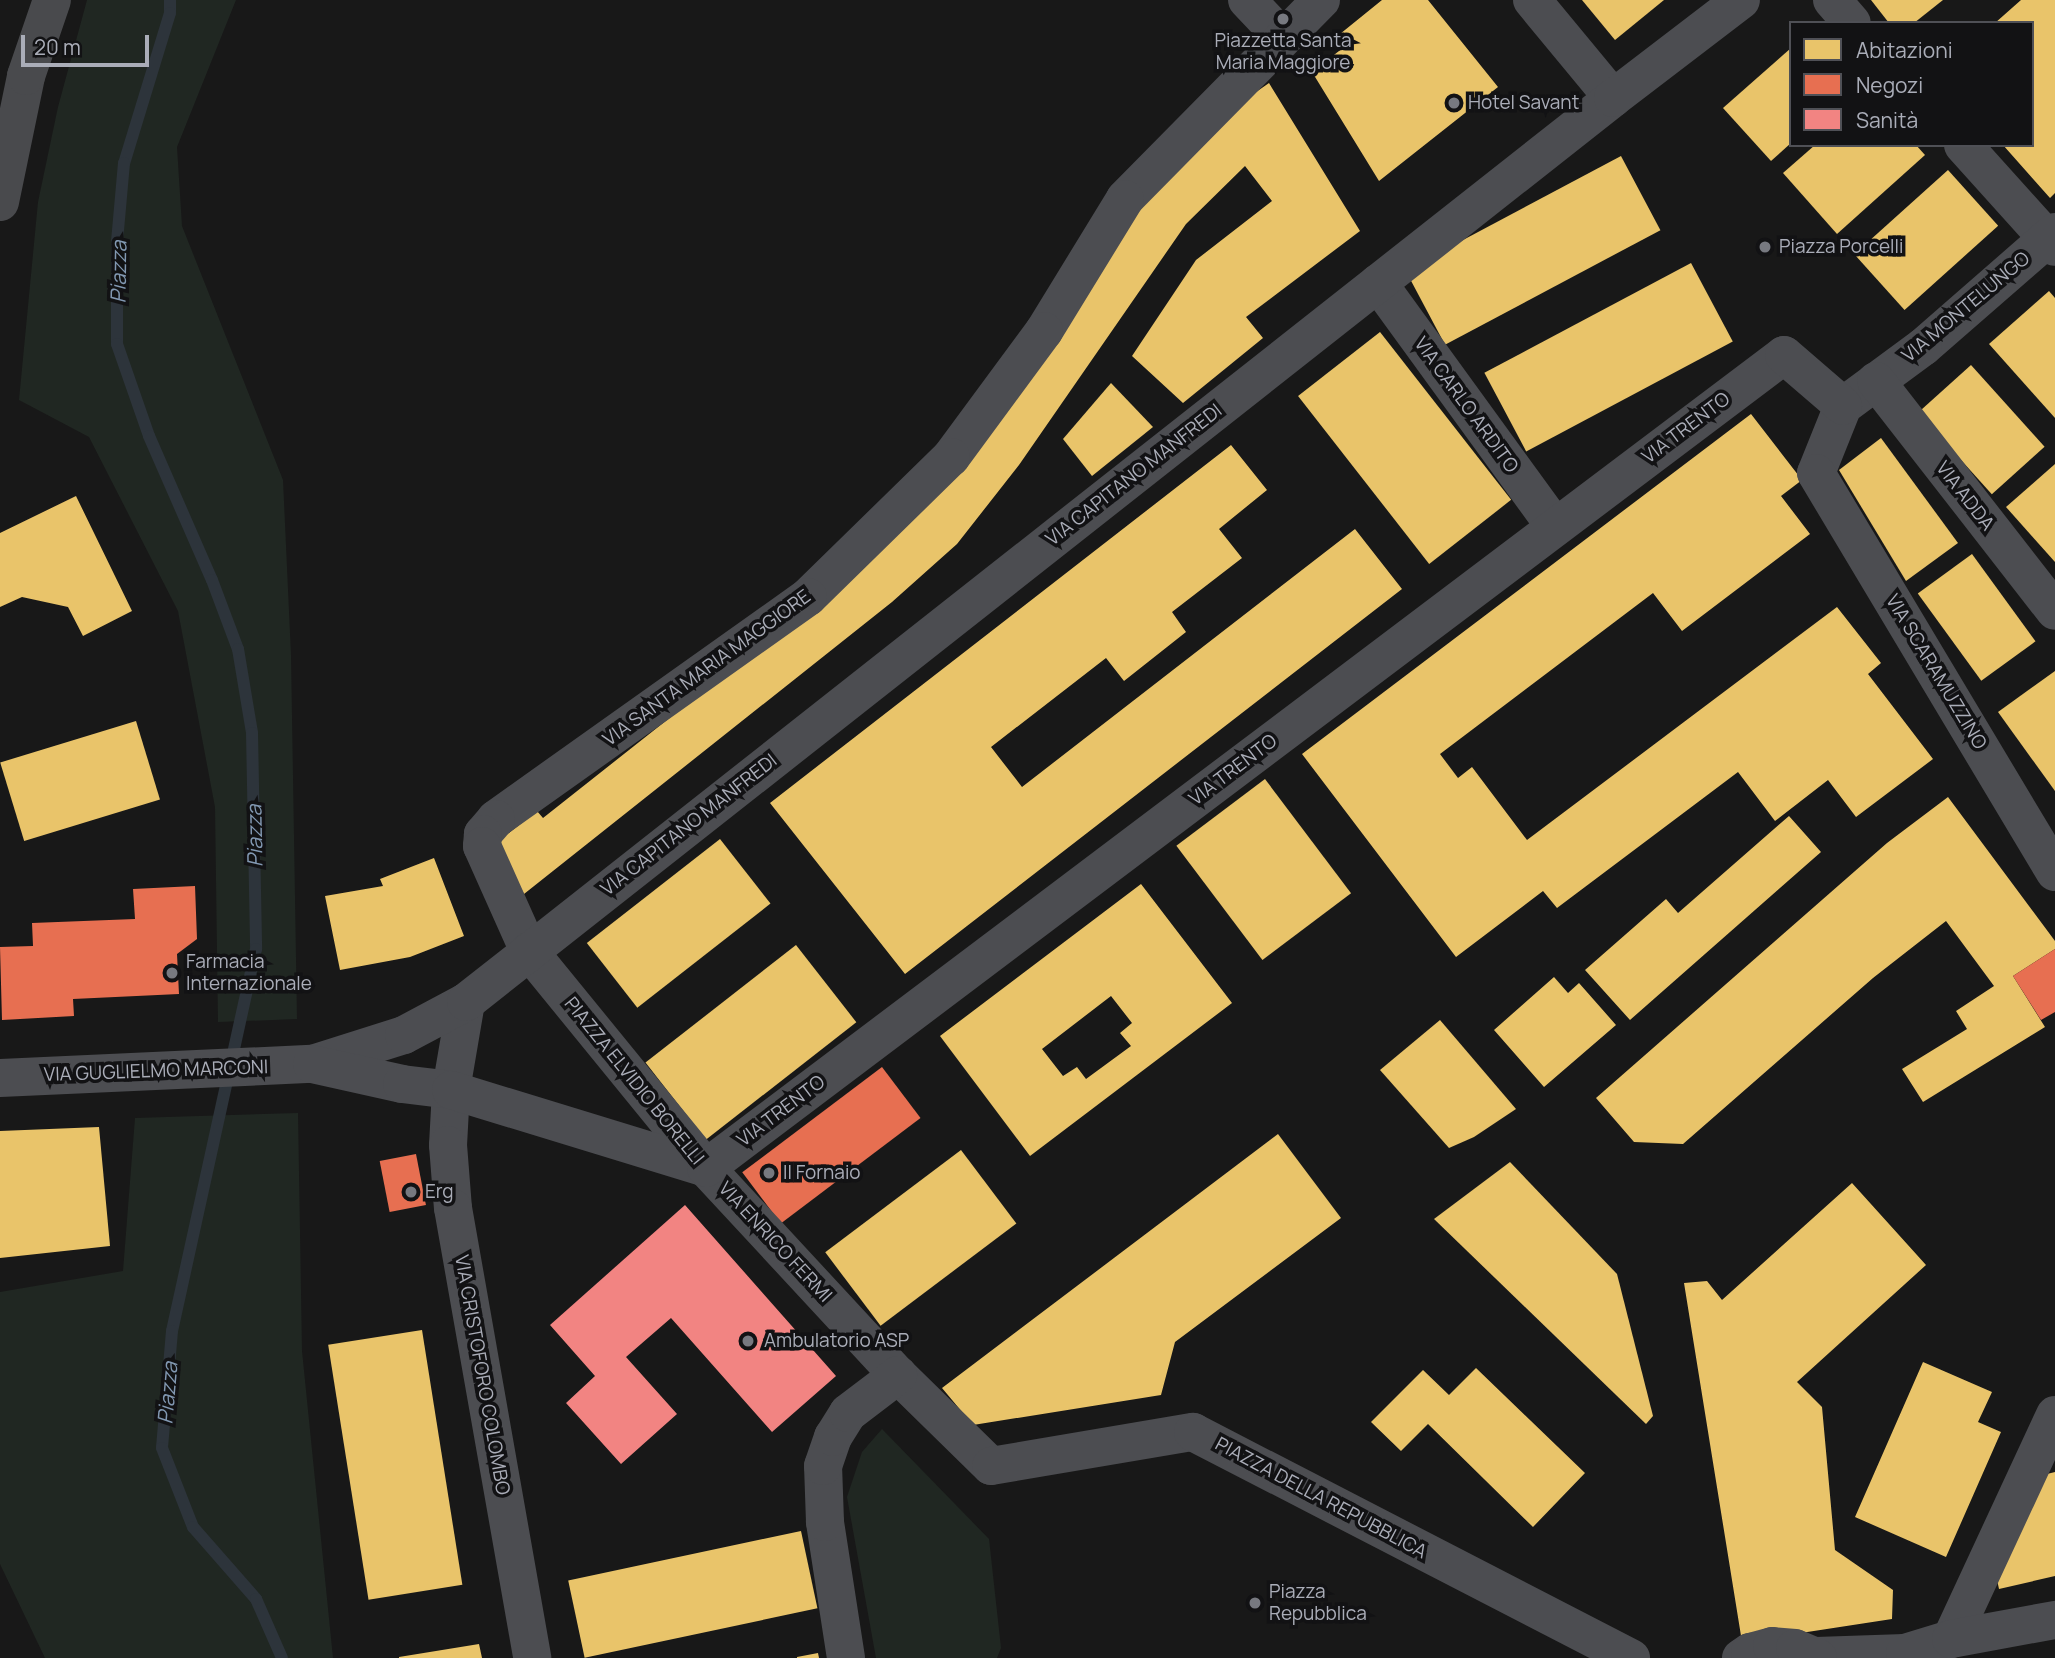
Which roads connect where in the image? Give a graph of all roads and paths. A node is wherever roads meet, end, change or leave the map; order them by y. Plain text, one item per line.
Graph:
1 (52, 0) edge
2 (1247, 0) edge
3 (1321, 0) edge
4 (1532, 0) edge
5 (1740, 0) edge
6 (1832, 0) edge
7 (1850, 21) edge
8 (1282, 37) junction
9 (1612, 98) junction
10 (1965, 147) edge
11 (0, 202) edge
12 (2053, 239) edge
13 (1378, 283) junction
14 (1877, 381) junction
15 (1843, 406) junction
16 (1555, 527) junction
17 (2055, 611) edge
18 (2055, 872) edge
19 (529, 951) junction
20 (466, 1002) junction
21 (312, 1064) junction
22 (0, 1078) edge
23 (451, 1090) junction
24 (706, 1168) junction
25 (898, 1375) junction
26 (2055, 1415) edge
27 (991, 1466) joint
28 (2055, 1620) edge
29 (1951, 1639) junction
30 (1903, 1655) edge
31 (1817, 1657) edge
32 (532, 1658) edge
33 (846, 1658) edge
34 (1631, 1658) edge
35 (1741, 1658) edge

1 - 11 main road
2 - 8 street
3 - 8 street, VIA SANTA MARIA MAGGIORE
4 - 9 street
5 - 9 street, VIA CAPITANO MANFREDI
6 - 7 street
8 - 19 street, VIA SANTA MARIA MAGGIORE
9 - 13 street, VIA CAPITANO MANFREDI
10 - 12 street
12 - 14 street, VIA MONTELUNGO
13 - 16 street, VIA CARLO ARDITO
13 - 19 street, VIA CAPITANO MANFREDI
14 - 15 street
14 - 17 street, VIA ADDA
15 - 16 street, VIA TRENTO
15 - 18 street, VIA SCARAMUZZINO
16 - 24 street, VIA TRENTO
19 - 20 street
19 - 24 street, PIAZZA ELVIDIO BORELLI
20 - 21 street
20 - 23 street
21 - 22 street, VIA GUGLIELMO MARCONI
21 - 23 street, PIAZZA ELVIDIO BORELLI
23 - 24 street, PIAZZA ELVIDIO BORELLI
23 - 32 street, VIA CRISTOFORO COLOMBO
24 - 25 street, VIA ENRICO FERMI
25 - 27 street, VIA ENRICO FERMI
25 - 33 street
26 - 29 street
27 - 34 street, PIAZZA DELLA REPUBBLICA
28 - 29 street
29 - 30 street
30 - 31 street
31 - 35 street

